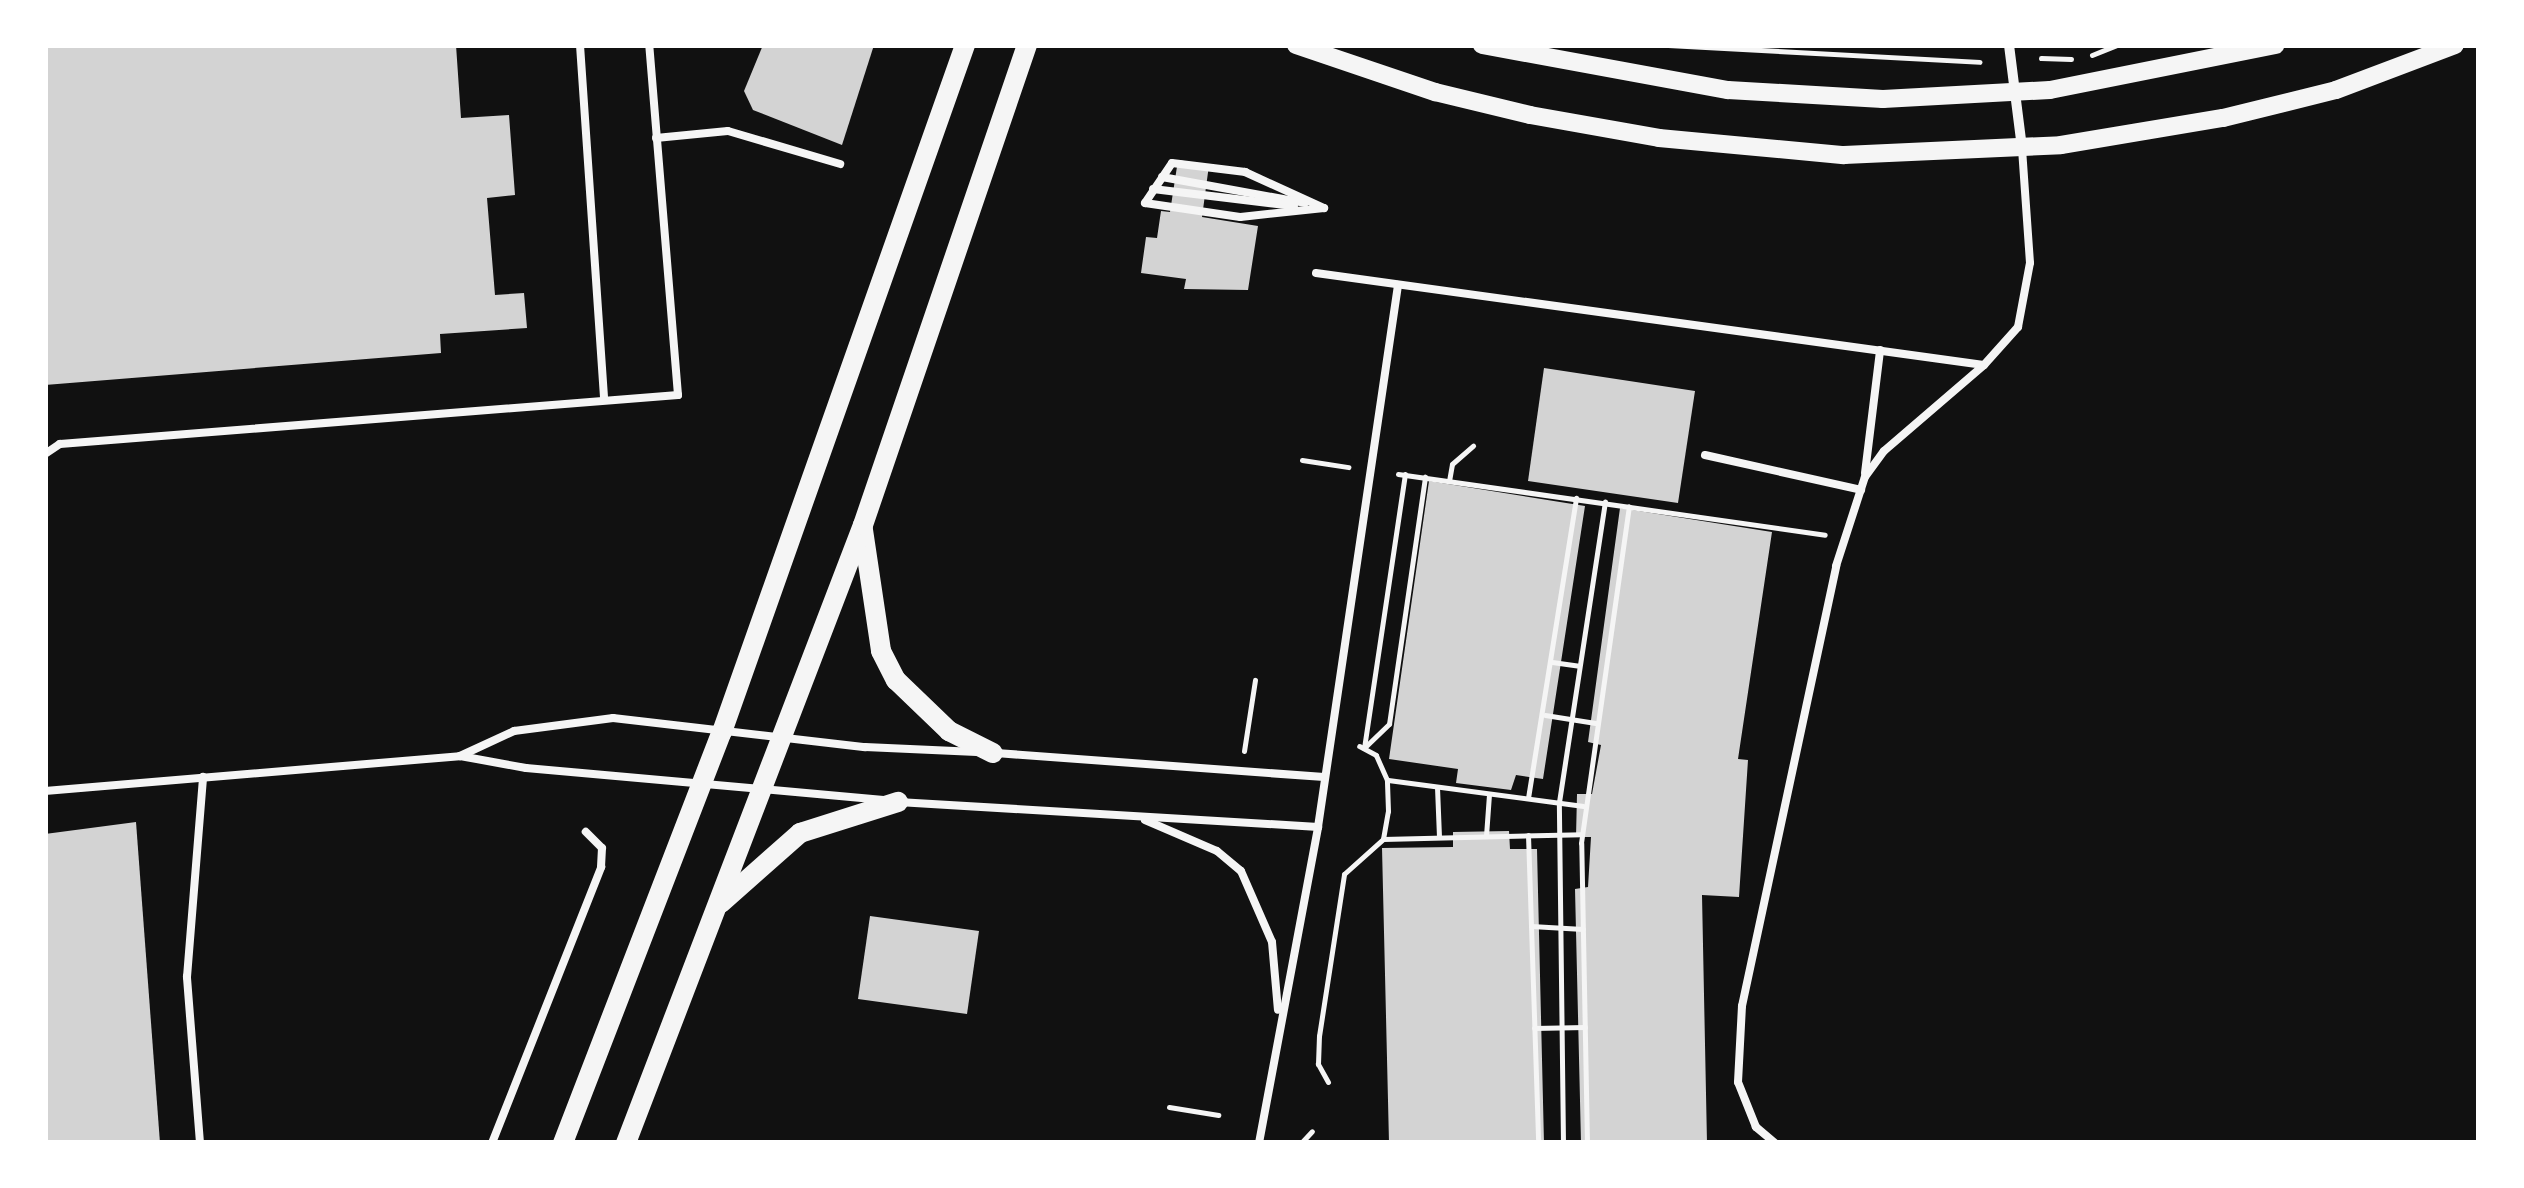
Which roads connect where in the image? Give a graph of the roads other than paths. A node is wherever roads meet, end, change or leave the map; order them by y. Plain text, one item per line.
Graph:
1 (580, 45) edge
2 (649, 45) edge
3 (966, 45) edge
4 (1027, 45) edge
5 (1296, 45) edge
6 (1482, 45) edge
7 (2009, 45) edge
8 (2276, 45) edge
9 (2454, 45) edge
10 (2015, 94) junction
11 (656, 138) junction
12 (2022, 148) junction
13 (840, 164) dead end
14 (1162, 177) junction
15 (1153, 188) junction
16 (1324, 208) junction
17 (1316, 274) dead end
18 (1398, 285) junction
19 (1880, 350) junction
20 (1984, 364) junction
21 (604, 399) junction
22 (45, 454) edge
23 (1705, 456) dead end
24 (1865, 477) junction
25 (1861, 490) junction
26 (863, 525) junction
27 (722, 732) junction
28 (786, 738) junction
29 (993, 753) junction
30 (460, 756) junction
31 (203, 777) junction
32 (1324, 778) junction
33 (703, 783) junction
34 (764, 788) junction
35 (45, 790) edge
36 (898, 802) junction
37 (1136, 817) junction
38 (1318, 827) junction
39 (586, 832) dead end
40 (716, 908) junction
41 (1278, 1020) junction
42 (200, 1143) edge
43 (492, 1143) edge
44 (564, 1143) edge
45 (626, 1143) edge
46 (1259, 1143) edge
47 (1775, 1143) edge

1 - 21 lane
2 - 11 lane
3 - 27 main road
4 - 26 main road
5 - 12 street
6 - 10 street
7 - 10 street
8 - 10 street
9 - 12 street
10 - 12 street
11 - 13 lane
11 - 21 lane
12 - 20 lane
14 - 15 lane
14 - 16 lane
14 - 16 lane
15 - 16 lane
15 - 16 lane
17 - 18 lane
18 - 19 lane
18 - 32 lane
19 - 20 lane
19 - 24 lane
20 - 24 lane
21 - 22 lane
23 - 25 lane
24 - 25 lane
25 - 47 lane
26 - 28 main road
26 - 29 main road
27 - 28 lane
27 - 30 lane
27 - 33 main road
28 - 29 lane
28 - 34 main road
29 - 32 lane
30 - 31 lane
30 - 33 lane
31 - 35 lane
31 - 42 lane
32 - 38 lane
33 - 34 lane
33 - 44 main road
34 - 36 lane
34 - 40 main road
36 - 37 lane
36 - 40 main road
37 - 38 lane
37 - 41 lane
38 - 41 lane
39 - 43 lane
40 - 45 main road
41 - 46 lane

